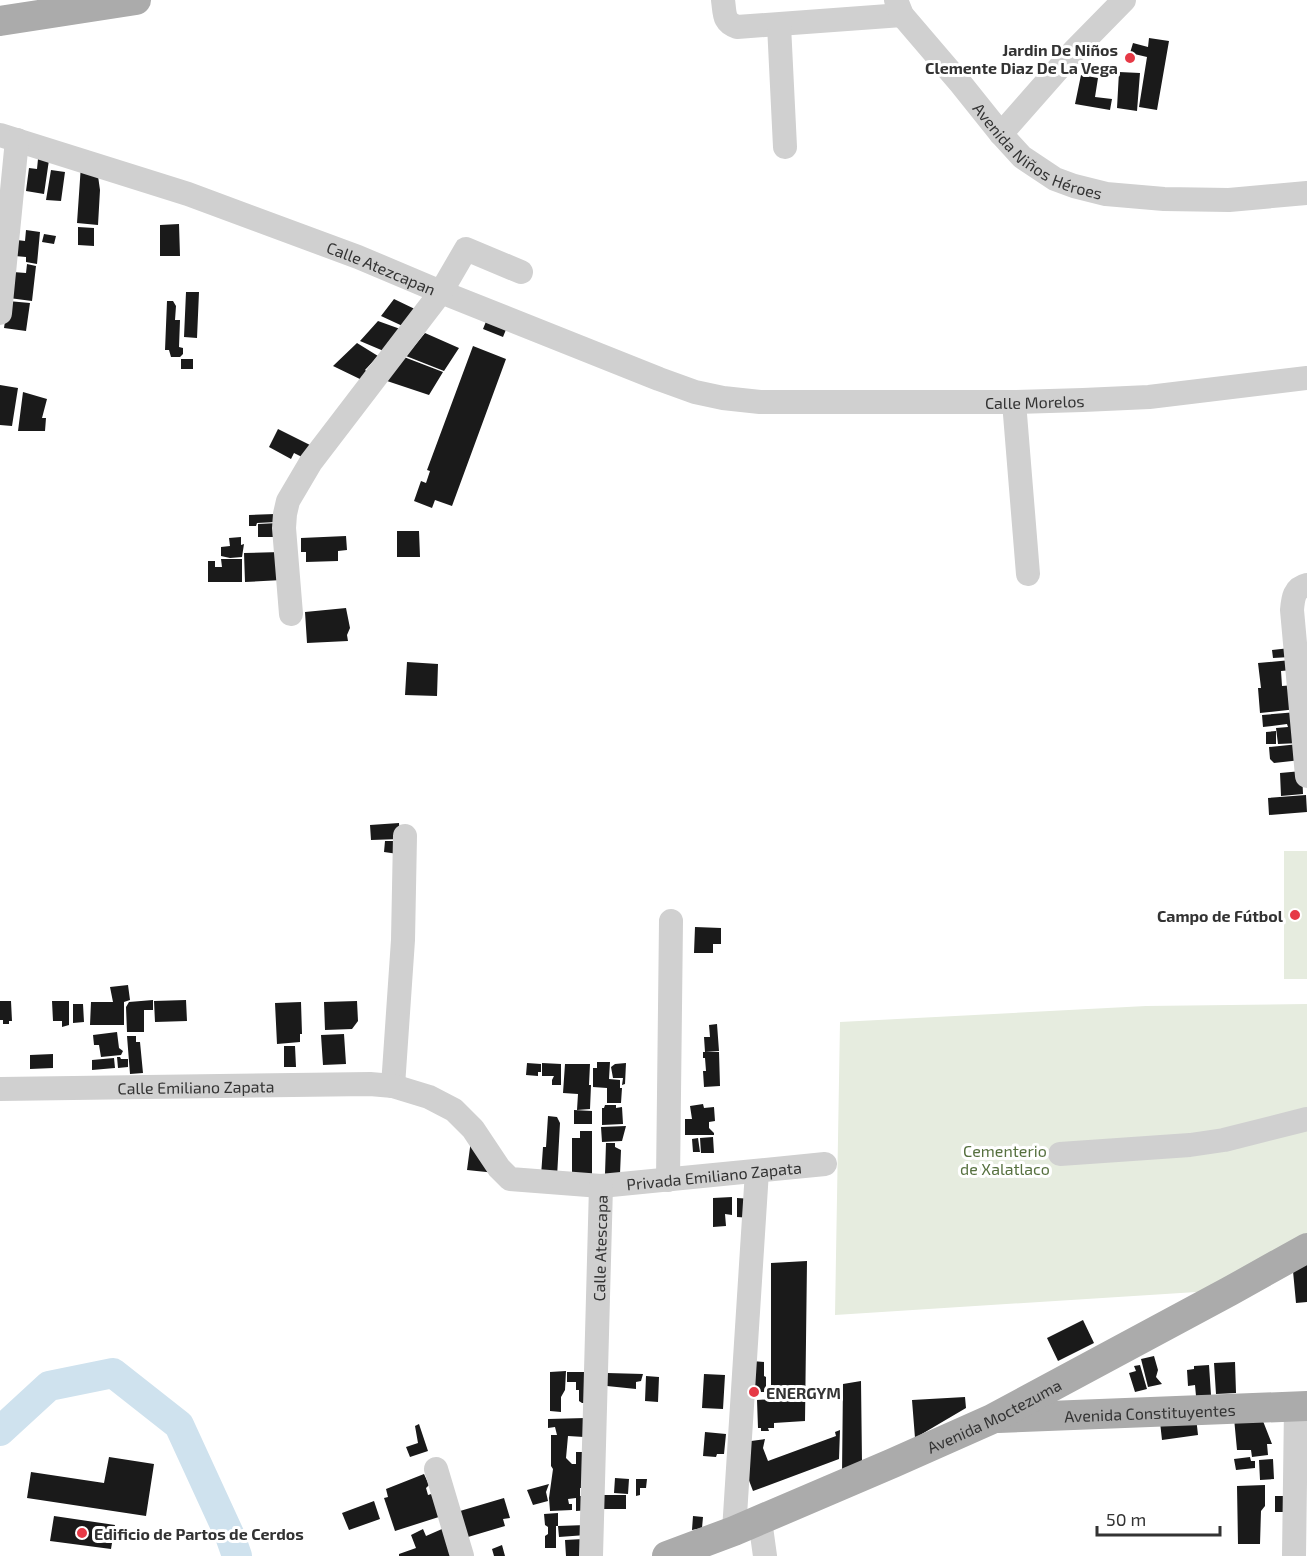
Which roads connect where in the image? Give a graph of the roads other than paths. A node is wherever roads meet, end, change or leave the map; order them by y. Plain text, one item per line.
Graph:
1 (136, 0) edge
2 (723, 0) edge
3 (1124, 0) edge
4 (899, 8) edge
5 (0, 21) edge
6 (779, 25) junction
7 (1001, 134) junction
8 (8, 138) edge
9 (785, 147) dead end
10 (1307, 193) edge
11 (521, 272) dead end
12 (441, 292) junction
13 (0, 313) edge
14 (1307, 378) edge
15 (760, 402) joint
16 (1014, 402) junction
17 (1028, 574) dead end
18 (1307, 585) edge
19 (291, 614) dead end
20 (1307, 776) edge
21 (405, 836) dead end
22 (671, 921) dead end
23 (393, 1086) junction
24 (0, 1089) edge
25 (1307, 1119) edge
26 (1060, 1154) dead end
27 (825, 1164) dead end
28 (757, 1171) junction
29 (668, 1180) junction
30 (601, 1186) junction
31 (1307, 1248) edge
32 (1301, 1406) edge
33 (992, 1419) junction
34 (436, 1469) dead end
35 (747, 1526) junction
36 (462, 1556) edge
37 (591, 1556) edge
38 (667, 1556) edge
39 (765, 1556) edge
40 (1294, 1556) edge

1 - 5 main road
2 - 6 street, Avenida Niños Héroes
3 - 7 street
4 - 6 street, Avenida Niños Héroes
4 - 7 street, Avenida Niños Héroes
6 - 9 street
7 - 10 street, Avenida Niños Héroes
8 - 12 street, Calle Atezcapan
8 - 13 street
11 - 12 street
12 - 15 street, Calle Atezcapan
12 - 19 street
14 - 16 street, Calle Morelos
15 - 16 street, Calle Morelos
16 - 17 street
18 - 20 street
21 - 23 street
22 - 29 street
23 - 24 street, Calle Emiliano Zapata
23 - 30 street, Calle Atescapa
25 - 26 street
27 - 28 street, Privada Emiliano Zapata
28 - 29 street, Privada Emiliano Zapata
28 - 35 street
29 - 30 street, Privada Emiliano Zapata
30 - 37 street, Calle Atescapa
31 - 33 main road, Avenida Moctezuma
32 - 33 main road, Avenida Constituyentes
32 - 40 street
33 - 35 main road, Avenida Moctezuma
34 - 36 street
35 - 38 main road, Avenida Moctezuma
35 - 39 street

